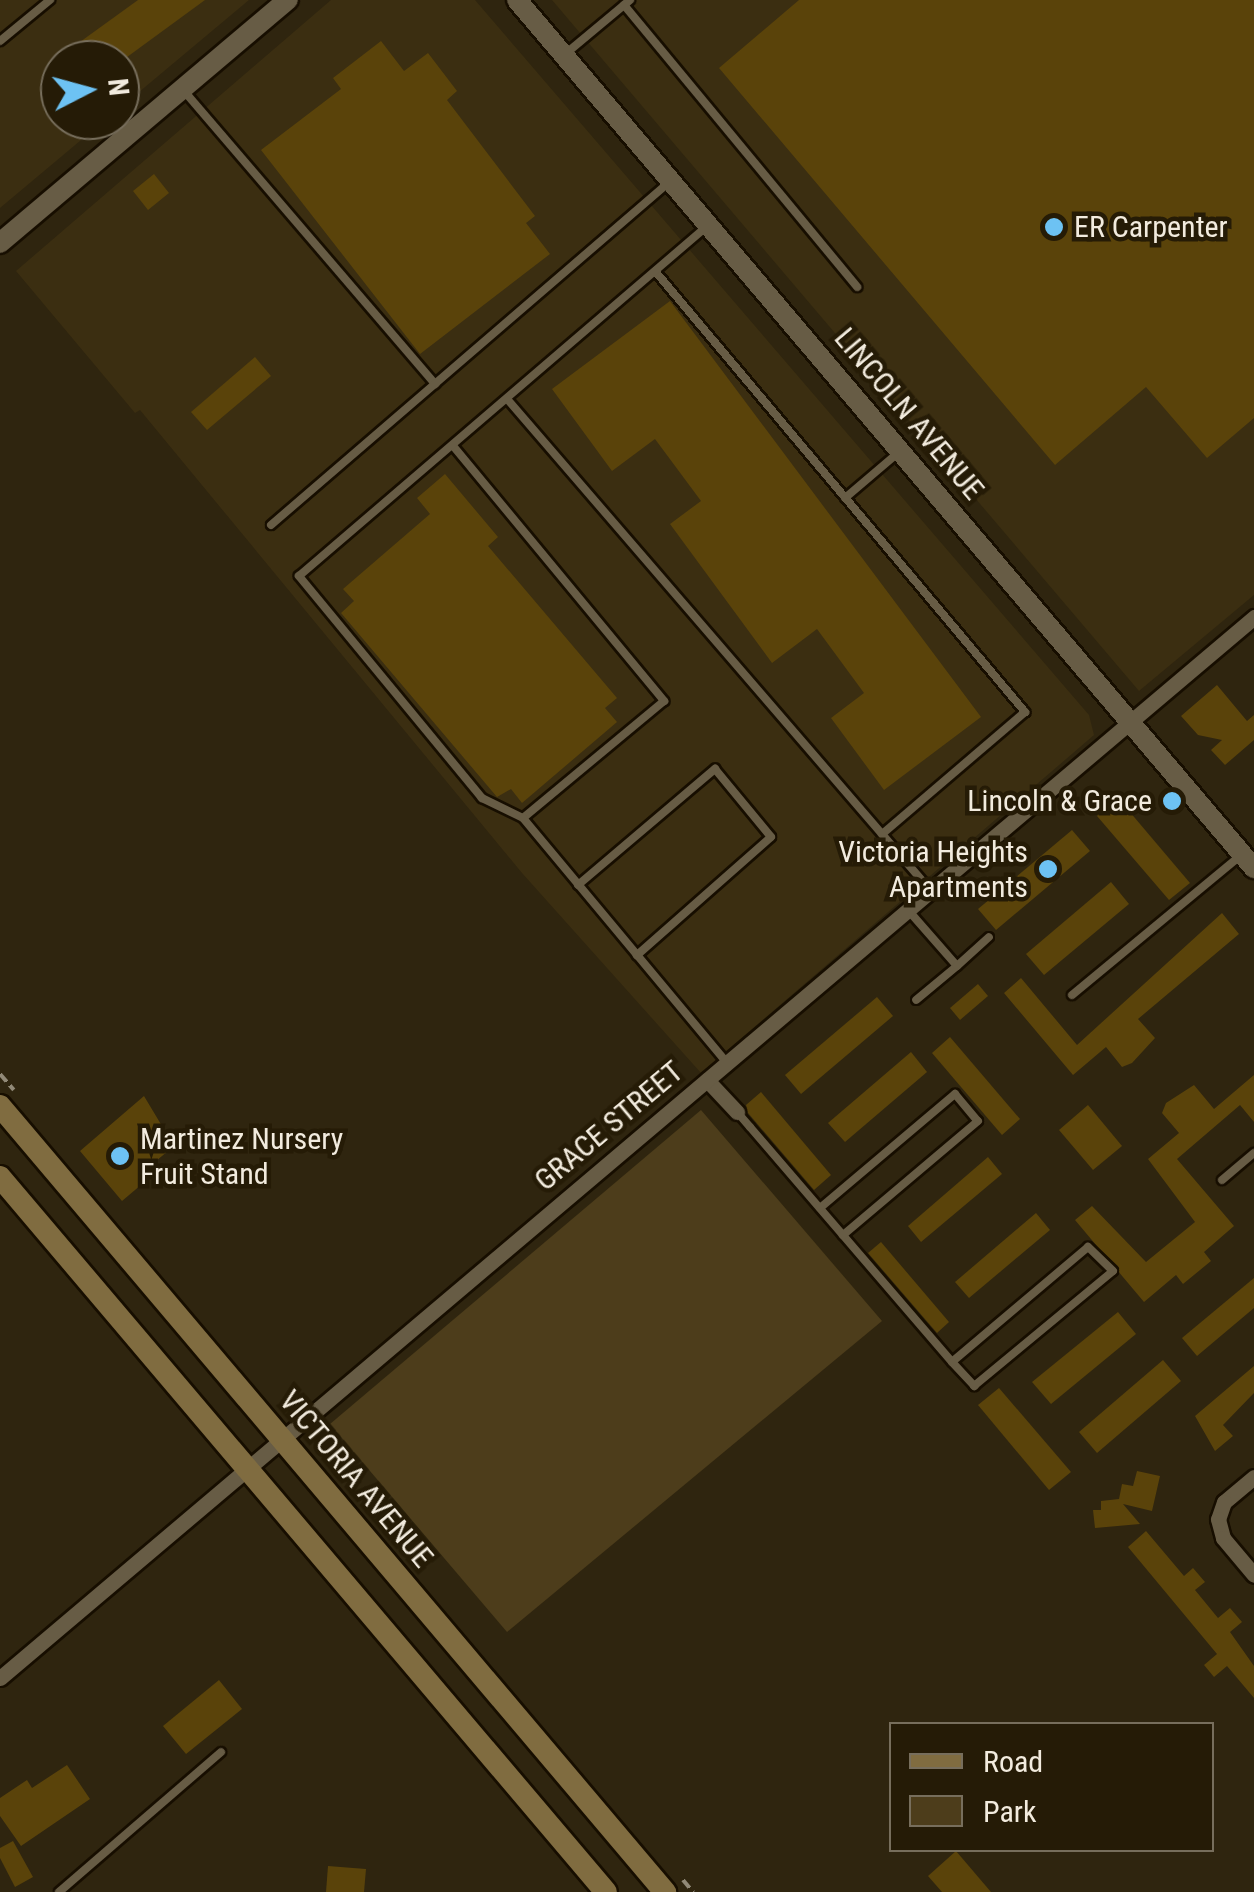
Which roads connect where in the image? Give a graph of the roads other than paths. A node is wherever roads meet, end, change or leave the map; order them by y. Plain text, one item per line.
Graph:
1 (50, 0) edge
2 (288, 0) edge
3 (517, 0) edge
4 (627, 2) edge
5 (0, 41) edge
6 (564, 55) junction
7 (183, 89) junction
8 (671, 181) junction
9 (709, 225) junction
10 (0, 242) edge
11 (656, 271) junction
12 (857, 287) dead end
13 (435, 384) junction
14 (508, 400) junction
15 (454, 447) junction
16 (901, 450) junction
17 (846, 498) junction
18 (271, 525) dead end
19 (1254, 617) edge
20 (1132, 722) junction
21 (522, 818) junction
22 (882, 834) junction
23 (1248, 861) edge
24 (578, 885) junction
25 (931, 891) junction
26 (908, 910) junction
27 (989, 937) dead end
28 (637, 955) junction
29 (956, 966) junction
30 (1072, 995) dead end
31 (916, 1000) dead end
32 (727, 1063) junction
33 (707, 1080) junction
34 (0, 1106) edge
35 (737, 1112) joint
36 (1254, 1153) edge
37 (0, 1177) edge
38 (1222, 1180) dead end
39 (820, 1208) junction
40 (843, 1235) junction
41 (952, 1362) junction
42 (282, 1438) junction
43 (246, 1468) junction
44 (1254, 1477) edge
45 (1254, 1575) edge
46 (0, 1678) edge
47 (221, 1752) dead end
48 (59, 1892) edge
49 (606, 1892) edge
50 (666, 1892) edge

1 - 5 lane
2 - 7 street
3 - 6 street, LINCOLN AVENUE
4 - 6 lane
4 - 12 lane
6 - 8 street, LINCOLN AVENUE
7 - 10 street
7 - 13 lane
8 - 9 street, LINCOLN AVENUE
8 - 13 lane
9 - 11 lane
9 - 16 street, LINCOLN AVENUE
11 - 14 lane
11 - 17 lane
13 - 18 lane
14 - 15 lane
14 - 22 lane
15 - 21 lane
15 - 21 lane
16 - 17 lane
16 - 20 street, LINCOLN AVENUE
17 - 22 lane
19 - 20 street, GRACE STREET
20 - 23 street, LINCOLN AVENUE
20 - 25 street, GRACE STREET
21 - 24 lane
22 - 25 lane
23 - 30 lane
24 - 28 lane
24 - 28 lane
25 - 26 street, GRACE STREET
26 - 29 lane
26 - 32 street, GRACE STREET
27 - 29 lane
28 - 32 lane
29 - 31 lane
32 - 33 street, GRACE STREET
33 - 35 street
33 - 42 street, GRACE STREET
34 - 42 main road, VICTORIA AVENUE
35 - 39 lane
36 - 38 lane
37 - 43 main road
39 - 40 lane
39 - 40 lane
40 - 41 lane
41 - 41 lane
42 - 43 street, GRACE STREET
42 - 50 main road, VICTORIA AVENUE
43 - 46 street, GRACE STREET
43 - 49 main road
44 - 45 street
47 - 48 lane

